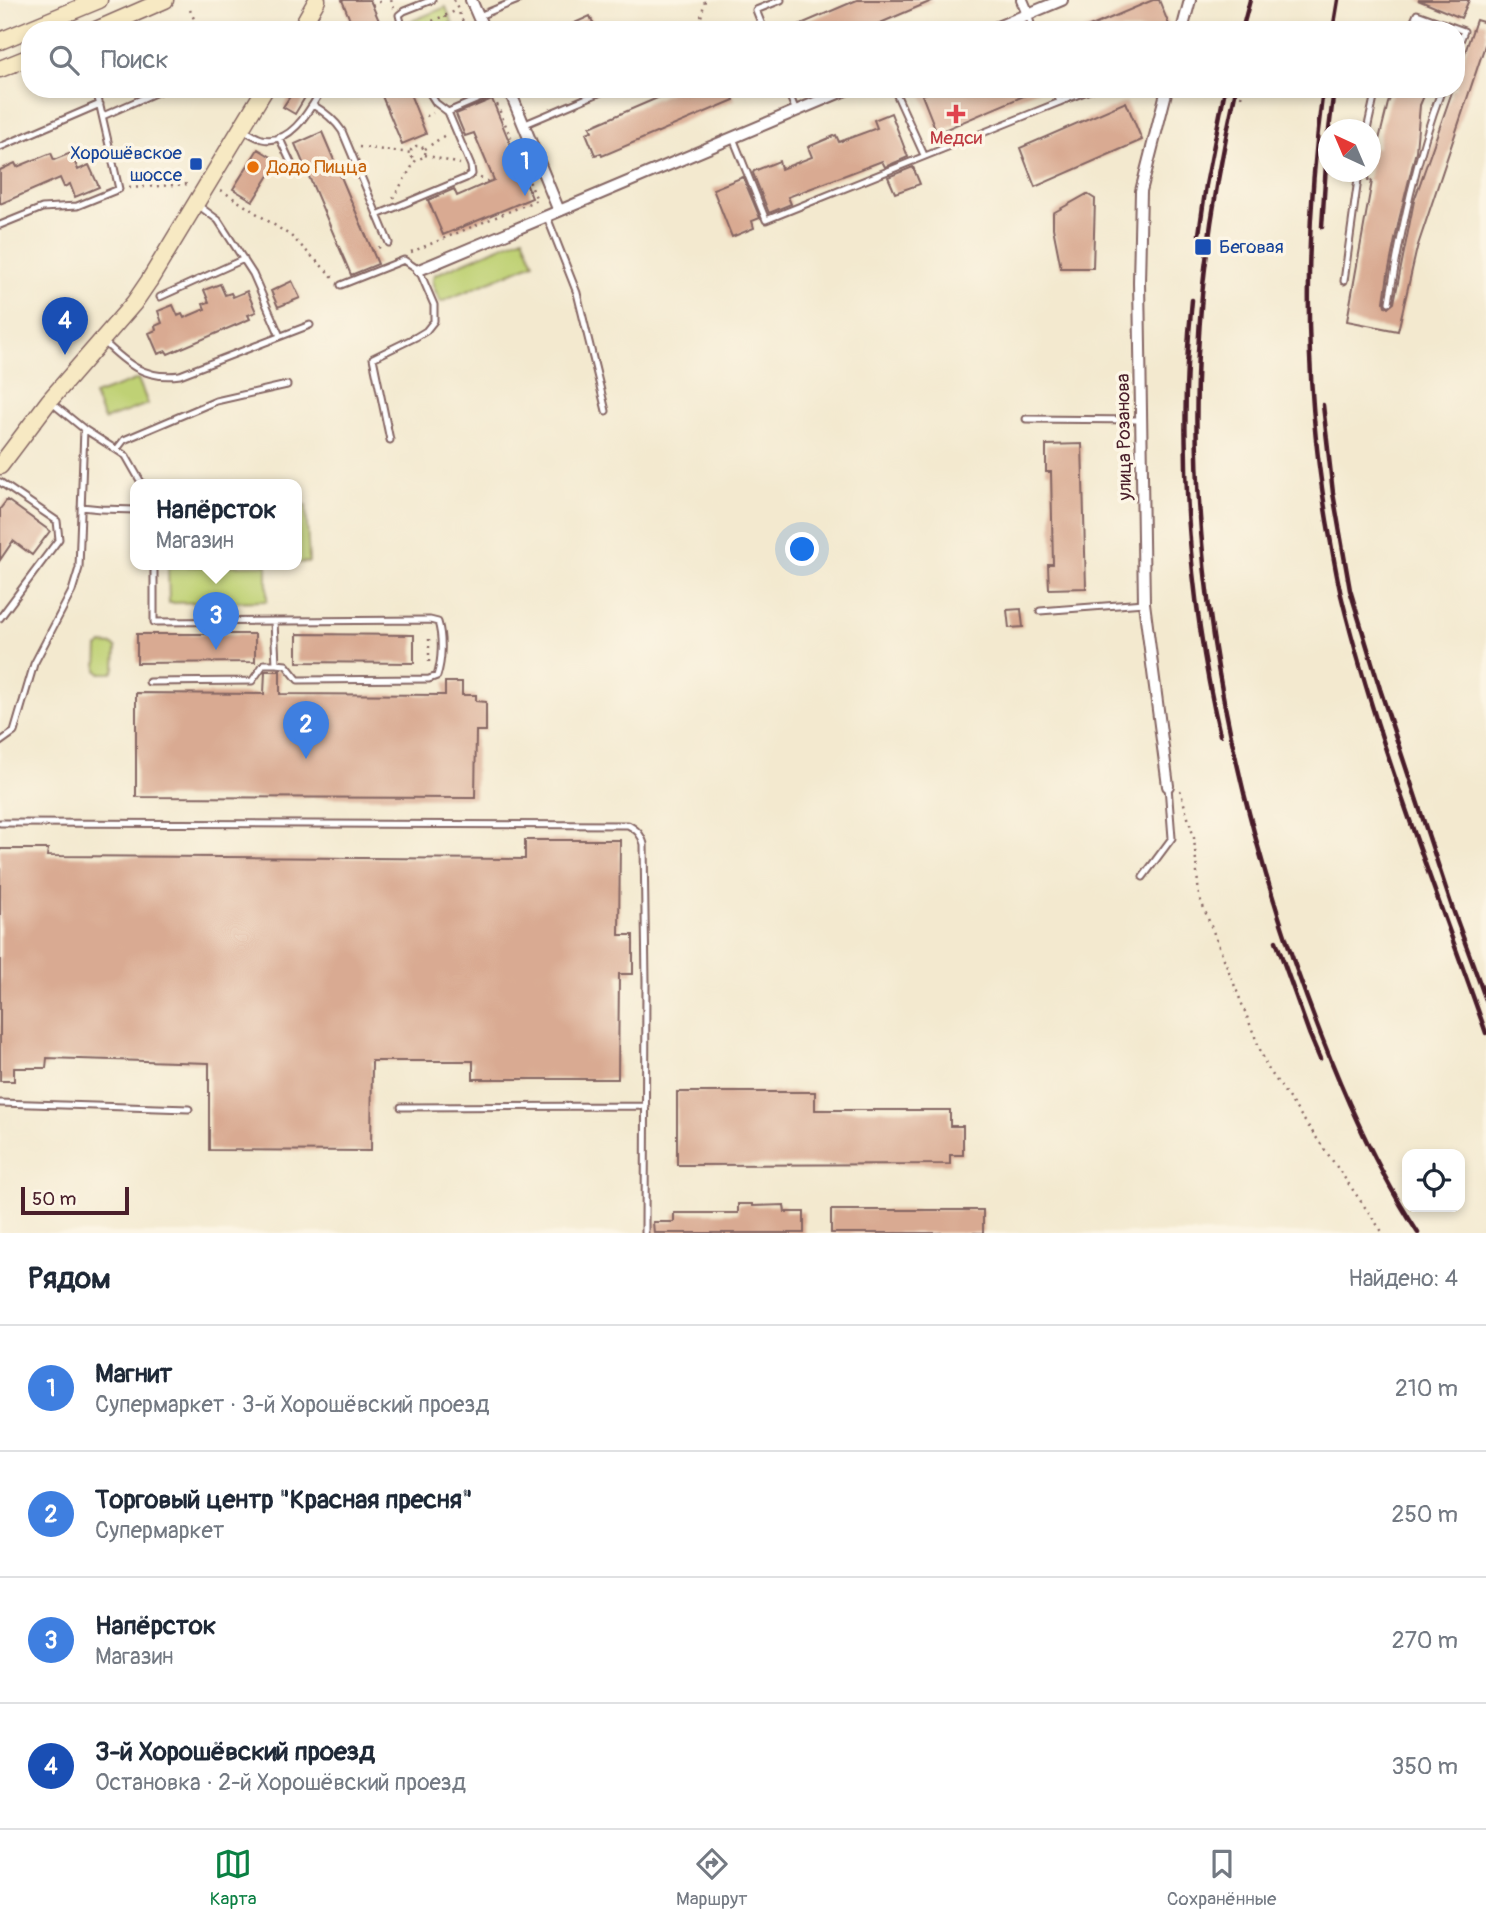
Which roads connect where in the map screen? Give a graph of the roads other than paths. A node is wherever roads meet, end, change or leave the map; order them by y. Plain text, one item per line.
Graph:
1 (99, 0) edge
2 (165, 0) edge
3 (317, 0) edge
4 (432, 0) edge
5 (471, 0) edge
6 (518, 0) edge
7 (781, 0) edge
8 (1022, 0) edge
9 (1062, 0) edge
10 (1190, 0) edge
11 (1028, 14) junction
12 (478, 17) junction
13 (48, 21) edge
14 (117, 21) edge
15 (305, 21) edge
16 (401, 21) edge
17 (480, 21) edge
18 (760, 21) edge
19 (1011, 21) edge
20 (1030, 21) edge
21 (1184, 21) edge
22 (1414, 21) edge
23 (1436, 21) edge
24 (21, 32) edge
25 (0, 41) edge
26 (21, 61) edge
27 (0, 69) edge
28 (98, 98) edge
29 (144, 98) edge
30 (260, 98) edge
31 (317, 98) edge
32 (432, 98) edge
33 (480, 98) edge
34 (512, 98) edge
35 (587, 98) edge
36 (791, 98) edge
37 (827, 98) edge
38 (898, 98) edge
39 (1058, 98) edge
40 (1069, 98) edge
41 (1165, 98) edge
42 (1374, 98) edge
43 (1439, 98) edge
44 (1059, 102) junction
45 (100, 104) junction
46 (313, 105) junction
47 (796, 111) junction
48 (448, 112) junction
49 (103, 116) junction
50 (1369, 119) edge
51 (523, 125) junction
52 (242, 129) junction
53 (279, 137) junction
54 (733, 138) junction
55 (0, 147) edge
56 (925, 155) junction
57 (293, 167) dead end
58 (1358, 182) edge
59 (196, 204) junction
60 (559, 211) junction
61 (377, 215) junction
62 (546, 216) junction
63 (0, 225) edge
64 (389, 243) dead end
65 (244, 259) junction
66 (419, 271) junction
67 (1345, 281) dead end
68 (341, 285) road end
69 (160, 296) dead end
70 (1389, 302) dead end
71 (310, 325) dead end
72 (280, 336) junction
73 (102, 341) junction
74 (287, 386) dead end
75 (49, 401) junction
76 (606, 411) dead end
77 (1026, 419) dead end
78 (1142, 420) junction
79 (84, 429) junction
80 (390, 440) dead end
81 (117, 449) junction
82 (0, 466) edge
83 (139, 479) edge
84 (0, 482) edge
85 (81, 507) junction
86 (130, 510) edge
87 (153, 570) edge
88 (1144, 603) junction
89 (1040, 611) dead end
90 (0, 618) edge
91 (274, 621) junction
92 (276, 664) junction
93 (149, 682) dead end
94 (0, 743) edge
95 (1168, 786) joint
96 (0, 823) edge
97 (1143, 877) dead end
98 (0, 1103) edge
99 (646, 1106) junction
100 (401, 1107) dead end
101 (189, 1109) dead end
102 (645, 1233) edge

1 - 13 street
2 - 14 street
3 - 15 street
4 - 16 lane
5 - 12 street
6 - 12 lane
7 - 18 lane
8 - 11 street
9 - 11 street
10 - 21 street
11 - 19 street
11 - 20 lane
12 - 17 street
22 - 23 lane
24 - 25 street
26 - 27 street
28 - 45 lane
29 - 49 lane
30 - 52 street
31 - 46 lane
32 - 48 lane
33 - 48 lane
34 - 51 street
35 - 51 lane
36 - 47 lane
37 - 47 street
38 - 56 lane
39 - 44 lane
40 - 44 lane
41 - 78 street, улица Розанова
42 - 50 lane
43 - 70 lane
44 - 56 lane
45 - 49 lane
45 - 55 lane
46 - 53 lane
46 - 61 lane
47 - 54 street
48 - 61 lane
49 - 63 lane
51 - 60 street
52 - 53 lane
52 - 59 street
53 - 57 lane
54 - 56 lane
54 - 60 street
58 - 67 lane
59 - 65 lane
59 - 73 street
60 - 62 street
61 - 64 lane
62 - 66 street
62 - 76 lane
65 - 69 lane
65 - 72 lane
66 - 68 lane
66 - 80 lane
71 - 72 lane
72 - 73 lane
73 - 75 street
74 - 81 lane
75 - 79 lane
75 - 82 street
77 - 78 lane
78 - 88 street, улица Розанова
79 - 81 lane
79 - 85 lane
81 - 83 lane
84 - 90 lane
85 - 86 lane
85 - 94 lane
87 - 91 lane
88 - 89 lane
88 - 95 street, улица Розанова
91 - 92 lane
91 - 92 lane
92 - 93 lane
95 - 97 lane
96 - 99 lane
98 - 101 lane
99 - 100 lane
99 - 102 lane

